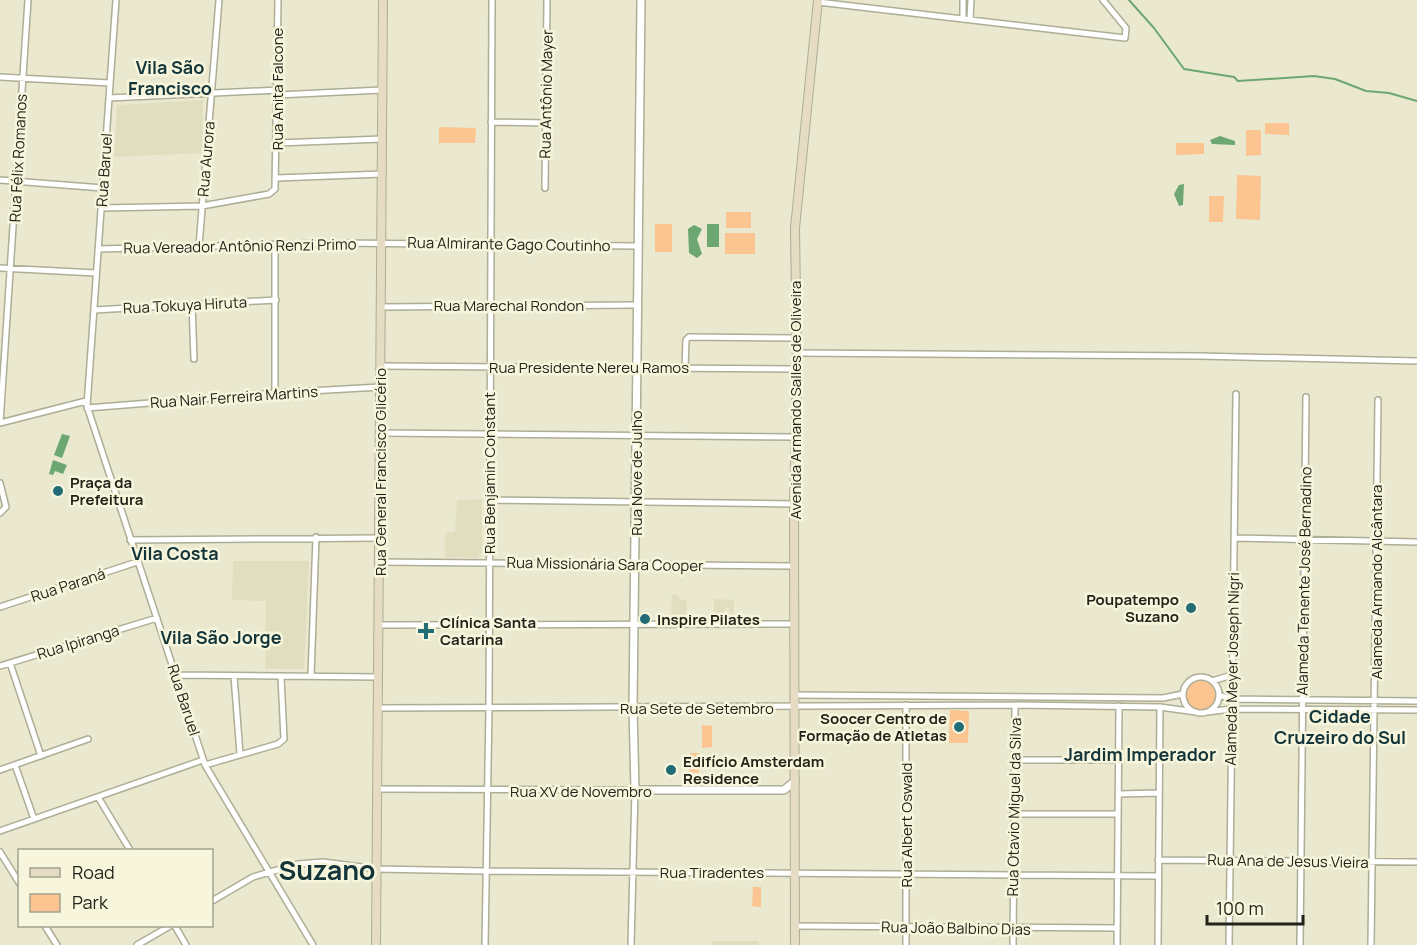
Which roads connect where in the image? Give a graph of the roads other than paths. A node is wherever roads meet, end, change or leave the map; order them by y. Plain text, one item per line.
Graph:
1 (28, 0) edge
2 (116, 0) edge
3 (219, 0) edge
4 (278, 0) edge
5 (383, 0) edge
6 (492, 0) edge
7 (548, 0) edge
8 (641, 0) edge
9 (963, 0) edge
10 (971, 0) edge
11 (1103, 0) edge
12 (818, 1) edge
13 (967, 18) junction
14 (0, 76) edge
15 (22, 78) junction
16 (110, 83) junction
17 (382, 90) junction
18 (277, 92) junction
19 (211, 94) junction
20 (110, 98) junction
21 (491, 122) junction
22 (546, 123) junction
23 (382, 139) junction
24 (277, 143) junction
25 (382, 174) junction
26 (277, 178) junction
27 (0, 180) edge
28 (17, 181) junction
29 (103, 188) junction
30 (545, 188) dead end
31 (202, 206) junction
32 (102, 208) junction
33 (381, 243) junction
34 (490, 243) junction
35 (275, 244) junction
36 (199, 246) junction
37 (637, 246) junction
38 (98, 249) junction
39 (0, 268) edge
40 (11, 269) junction
41 (96, 273) junction
42 (276, 300) junction
43 (192, 304) junction
44 (489, 304) junction
45 (637, 305) junction
46 (381, 306) junction
47 (94, 310) junction
48 (797, 338) junction
49 (797, 353) junction
50 (3, 356) edge
51 (194, 359) dead end
52 (1417, 361) edge
53 (380, 366) junction
54 (489, 366) junction
55 (636, 368) junction
56 (685, 368) junction
57 (797, 369) junction
58 (380, 387) junction
59 (275, 393) junction
60 (1236, 394) dead end
61 (1306, 398) dead end
62 (1378, 400) dead end
63 (86, 401) junction
64 (87, 408) junction
65 (0, 423) edge
66 (490, 432) junction
67 (380, 433) junction
68 (637, 433) junction
69 (796, 437) junction
70 (0, 483) edge
71 (489, 500) junction
72 (636, 502) junction
73 (794, 504) junction
74 (0, 513) edge
75 (316, 537) junction
76 (379, 538) junction
77 (1234, 538) junction
78 (130, 540) junction
79 (1304, 540) junction
80 (1376, 541) junction
81 (1417, 542) edge
82 (137, 562) junction
83 (379, 562) junction
84 (488, 563) junction
85 (635, 565) junction
86 (795, 566) junction
87 (0, 607) edge
88 (157, 618) junction
89 (794, 624) junction
90 (379, 625) junction
91 (488, 625) junction
92 (635, 625) junction
93 (10, 663) junction
94 (0, 666) edge
95 (176, 675) junction
96 (1232, 675) junction
97 (234, 676) junction
98 (311, 676) junction
99 (281, 677) junction
100 (378, 677) junction
101 (1212, 681) junction
102 (1183, 694) junction
103 (795, 695) junction
104 (1219, 695) junction
105 (1232, 699) junction
106 (1302, 699) junction
107 (1375, 701) junction
108 (1417, 701) edge
109 (906, 705) junction
110 (1015, 705) junction
111 (1119, 706) junction
112 (1160, 706) junction
113 (795, 707) junction
114 (378, 708) junction
115 (489, 708) junction
116 (633, 708) junction
117 (1231, 709) junction
118 (1302, 709) junction
119 (1375, 710) junction
120 (1417, 710) edge
121 (1196, 712) junction
122 (1207, 712) junction
123 (88, 739) dead end
124 (240, 754) junction
125 (41, 756) junction
126 (1014, 760) junction
127 (1118, 760) junction
128 (204, 762) junction
129 (15, 765) junction
130 (0, 770) edge
131 (795, 781) junction
132 (378, 789) junction
133 (634, 790) junction
134 (784, 790) junction
135 (486, 791) junction
136 (1159, 793) junction
137 (1118, 794) junction
138 (98, 797) junction
139 (795, 800) junction
140 (1013, 814) junction
141 (1118, 814) junction
142 (34, 819) junction
143 (0, 831) edge
144 (129, 849) edge
145 (0, 852) edge
146 (1158, 860) junction
147 (1230, 860) junction
148 (1300, 860) junction
149 (1373, 862) junction
150 (1417, 862) edge
151 (377, 869) junction
152 (267, 871) junction
153 (634, 871) junction
154 (485, 872) junction
155 (795, 872) junction
156 (905, 873) junction
157 (1013, 874) junction
158 (1118, 875) junction
159 (1157, 876) junction
160 (18, 881) edge
161 (213, 900) edge
162 (795, 926) junction
163 (46, 927) edge
164 (168, 927) edge
165 (176, 927) edge
166 (906, 928) junction
167 (1117, 928) junction
168 (1012, 929) junction
169 (57, 945) edge
170 (137, 945) edge
171 (186, 945) edge
172 (313, 945) edge
173 (376, 945) edge
174 (485, 945) edge
175 (632, 945) edge
176 (795, 945) edge
177 (906, 945) edge
178 (1013, 945) edge
179 (1117, 945) edge
180 (1158, 945) edge
181 (1229, 945) edge
182 (1300, 945) edge
183 (1371, 945) edge

1 - 15 street, Rua Félix Romanos
2 - 16 street, Rua Baruel
3 - 19 street, Rua Aurora
4 - 18 street, Rua Anita Falcone
5 - 17 main road, Rua General Francisco Glicério
6 - 21 street, Rua Benjamin Constant
7 - 22 street, Rua Antônio Mayer
8 - 37 street, Rua Nove de Julho
9 - 13 street
10 - 13 street
11 - 13 street
12 - 13 street
12 - 48 main road, Avenida Armando Salles de Oliveira
14 - 15 street
15 - 16 street
15 - 28 street, Rua Félix Romanos
16 - 20 street, Rua Baruel
17 - 18 street
17 - 23 main road, Rua General Francisco Glicério
18 - 19 street
18 - 24 street, Rua Anita Falcone
19 - 20 street
19 - 31 street, Rua Aurora
20 - 29 street, Rua Baruel
21 - 22 street
21 - 34 street, Rua Benjamin Constant
22 - 30 street, Rua Antônio Mayer
23 - 24 street
23 - 25 main road, Rua General Francisco Glicério
24 - 26 street, Rua Anita Falcone
25 - 26 street
25 - 33 main road, Rua General Francisco Glicério
26 - 31 street
27 - 28 street
28 - 29 street
28 - 40 street, Rua Félix Romanos
29 - 32 street, Rua Baruel
31 - 32 street
31 - 36 street, Rua Aurora
32 - 38 street, Rua Baruel
33 - 34 street, Rua Almirante Gago Coutinho
33 - 35 street, Rua Vereador Antônio Renzi Primo
33 - 46 main road, Rua General Francisco Glicério
34 - 37 street, Rua Almirante Gago Coutinho
34 - 44 street, Rua Benjamin Constant
35 - 36 street, Rua Vereador Antônio Renzi Primo
35 - 42 street
36 - 38 street, Rua Vereador Antônio Renzi Primo
37 - 45 street, Rua Nove de Julho
38 - 41 street, Rua Baruel
39 - 40 street
40 - 41 street
40 - 50 street, Rua Félix Romanos
41 - 47 street, Rua Baruel
42 - 43 street, Rua Tokuya Hiruta
42 - 59 street
43 - 47 street, Rua Tokuya Hiruta
43 - 51 street
44 - 45 street, Rua Marechal Rondon
44 - 46 street, Rua Marechal Rondon
44 - 54 street, Rua Benjamin Constant
45 - 55 street, Rua Nove de Julho
46 - 53 main road, Rua General Francisco Glicério
47 - 63 street, Rua Baruel
48 - 49 main road, Avenida Armando Salles de Oliveira
48 - 56 street
49 - 52 street
49 - 57 main road, Avenida Armando Salles de Oliveira
50 - 65 street, Rua Félix Romanos
53 - 54 street, Rua Presidente Nereu Ramos
53 - 58 main road, Rua General Francisco Glicério
54 - 55 street, Rua Presidente Nereu Ramos
54 - 66 street, Rua Benjamin Constant
55 - 56 street, Rua Presidente Nereu Ramos
55 - 68 street, Rua Nove de Julho
56 - 57 street, Rua Presidente Nereu Ramos
57 - 69 main road, Avenida Armando Salles de Oliveira
58 - 59 street, Rua Nair Ferreira Martins
58 - 67 main road, Rua General Francisco Glicério
59 - 64 street, Rua Nair Ferreira Martins
60 - 77 street, Alameda Meyer Joseph Nigri
61 - 79 street, Alameda Tenente José Bernadino
62 - 80 street, Alameda Armando Alcântara
63 - 64 street, Rua Baruel
63 - 65 street
64 - 78 street, Rua Baruel
66 - 67 street
66 - 68 street
66 - 71 street, Rua Benjamin Constant
67 - 76 main road, Rua General Francisco Glicério
68 - 69 street
68 - 72 street, Rua Nove de Julho
69 - 73 main road, Avenida Armando Salles de Oliveira
70 - 74 street
71 - 72 street
71 - 84 street, Rua Benjamin Constant
72 - 73 street
72 - 85 street, Rua Nove de Julho
73 - 86 main road, Avenida Armando Salles de Oliveira
75 - 76 street
75 - 78 street
75 - 98 street
76 - 83 main road, Rua General Francisco Glicério
77 - 79 street
77 - 96 street, Alameda Meyer Joseph Nigri
78 - 82 street, Rua Baruel
79 - 80 street
79 - 106 street, Alameda Tenente José Bernadino
80 - 81 street
80 - 107 street, Alameda Armando Alcântara
82 - 87 street, Rua Paraná
82 - 88 street, Rua Baruel
83 - 84 street, Rua Missionária Sara Cooper
83 - 90 main road, Rua General Francisco Glicério
84 - 85 street, Rua Missionária Sara Cooper
84 - 91 street, Rua Benjamin Constant
85 - 86 street, Rua Missionária Sara Cooper
85 - 92 street, Rua Nove de Julho
86 - 89 main road, Avenida Armando Salles de Oliveira
88 - 93 street, Rua Ipiranga
88 - 95 street, Rua Baruel
89 - 92 street
89 - 103 main road, Avenida Armando Salles de Oliveira
90 - 91 street
90 - 100 main road, Rua General Francisco Glicério
91 - 92 street
91 - 115 street, Rua Benjamin Constant
92 - 116 street, Rua Nove de Julho
93 - 94 street, Rua Ipiranga
93 - 125 street
95 - 97 street
95 - 128 street, Rua Baruel
96 - 101 street
96 - 105 street, Alameda Meyer Joseph Nigri
97 - 99 street
97 - 124 street
98 - 99 street
98 - 100 street
99 - 124 street
100 - 114 main road, Rua General Francisco Glicério
101 - 102 street
101 - 104 street
102 - 103 street, Rua Sete de Setembro
102 - 121 street
103 - 113 main road, Avenida Armando Salles de Oliveira
104 - 105 street
104 - 122 street
105 - 106 street
105 - 117 street, Alameda Meyer Joseph Nigri
106 - 107 street
106 - 118 street, Alameda Tenente José Bernadino
107 - 108 street
107 - 119 street, Alameda Armando Alcântara
109 - 110 street, Rua Sete de Setembro
109 - 113 street, Rua Sete de Setembro
109 - 156 street, Rua Albert Oswald
110 - 111 street, Rua Sete de Setembro
110 - 126 street, Rua Otavio Miguel da Silva
111 - 112 street, Rua Sete de Setembro
111 - 127 street
112 - 121 street, Rua Sete de Setembro
112 - 136 street
113 - 116 street, Rua Sete de Setembro
113 - 131 main road, Avenida Armando Salles de Oliveira
114 - 115 street, Rua Sete de Setembro
114 - 132 main road, Rua General Francisco Glicério
115 - 116 street, Rua Sete de Setembro
115 - 135 street, Rua Benjamin Constant
116 - 133 street, Rua Nove de Julho
117 - 118 street
117 - 122 street
117 - 147 street, Alameda Meyer Joseph Nigri
118 - 119 street
118 - 148 street, Alameda Tenente José Bernadino
119 - 120 street
119 - 149 street, Alameda Armando Alcântara
121 - 122 street
123 - 125 street
124 - 128 street
125 - 129 street
126 - 127 street
126 - 140 street, Rua Otavio Miguel da Silva
127 - 137 street
128 - 138 street
128 - 152 street, Rua Baruel
129 - 130 street
129 - 142 street
131 - 134 street
131 - 139 main road, Avenida Armando Salles de Oliveira
132 - 135 street, Rua XV de Novembro
132 - 151 main road, Rua General Francisco Glicério
133 - 134 street, Rua XV de Novembro
133 - 135 street, Rua XV de Novembro
133 - 153 street, Rua Nove de Julho
134 - 139 street
135 - 154 street, Rua Benjamin Constant
136 - 137 street
136 - 146 street
137 - 141 street
138 - 142 street
138 - 144 street
139 - 155 main road, Avenida Armando Salles de Oliveira
140 - 141 street
140 - 157 street, Rua Otavio Miguel da Silva
141 - 158 street
142 - 143 street
145 - 160 street
146 - 147 street, Rua Ana de Jesus Vieira
146 - 159 street
147 - 148 street, Rua Ana de Jesus Vieira
147 - 181 street, Alameda Meyer Joseph Nigri
148 - 149 street, Rua Ana de Jesus Vieira
148 - 182 street, Alameda Tenente José Bernadino
149 - 150 street, Rua Ana de Jesus Vieira
149 - 183 street, Alameda Armando Alcântara
151 - 152 street, Rua Tiradentes
151 - 154 street, Rua Tiradentes
151 - 173 main road, Rua General Francisco Glicério
152 - 161 street, Rua Tiradentes
152 - 172 street, Rua Baruel
153 - 154 street, Rua Tiradentes
153 - 155 street, Rua Tiradentes
153 - 175 street, Rua Nove de Julho
154 - 174 street, Rua Benjamin Constant
155 - 156 street, Rua Tiradentes
155 - 162 main road, Avenida Armando Salles de Oliveira
156 - 157 street, Rua Tiradentes
156 - 166 street, Rua Albert Oswald
157 - 158 street, Rua Tiradentes
157 - 168 street, Rua Otavio Miguel da Silva
158 - 159 street, Rua Tiradentes
158 - 167 street
159 - 180 street
162 - 166 street, Rua João Balbino Dias
162 - 176 main road, Avenida Armando Salles de Oliveira
163 - 169 street
164 - 170 street
165 - 171 street
166 - 168 street, Rua João Balbino Dias
166 - 177 street, Rua Albert Oswald
167 - 168 street, Rua João Balbino Dias
167 - 179 street
168 - 178 street, Rua Otavio Miguel da Silva

